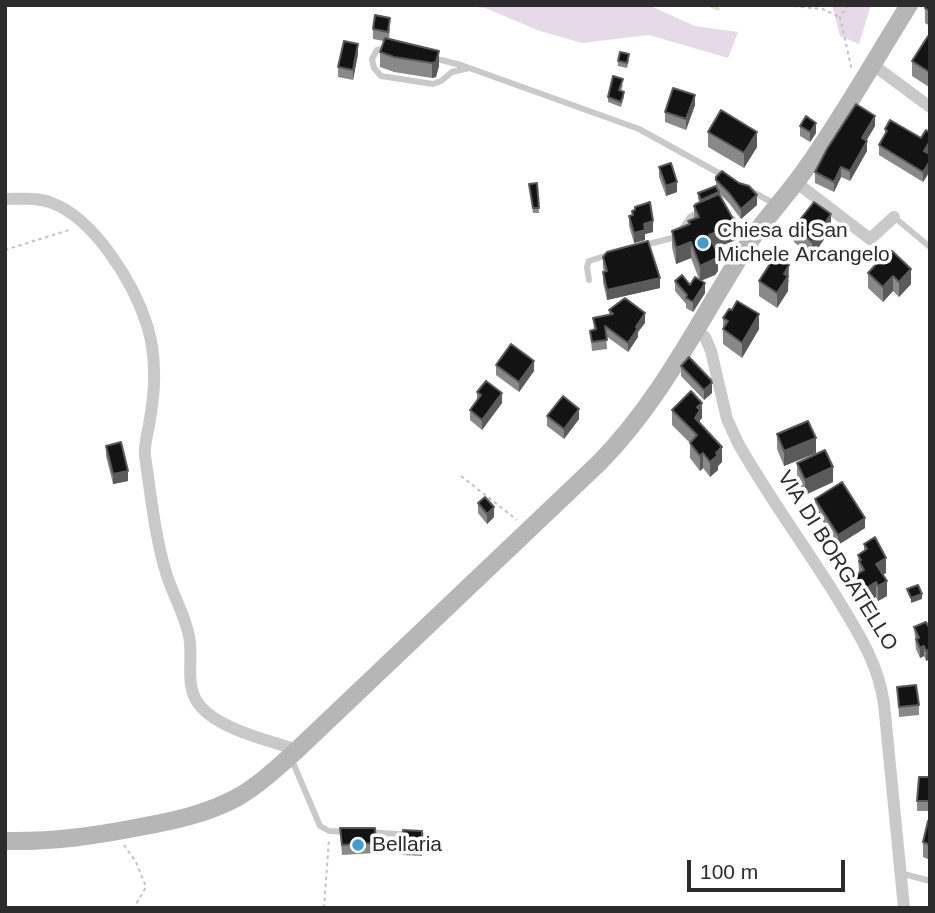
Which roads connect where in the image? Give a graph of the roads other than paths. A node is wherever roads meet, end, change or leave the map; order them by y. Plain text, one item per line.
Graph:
1 (909, 5) edge
2 (398, 50) edge
3 (423, 56) edge
4 (872, 64) junction
5 (469, 68) junction
6 (930, 107) edge
7 (731, 179) edge
8 (796, 183) junction
9 (742, 186) edge
10 (5, 199) edge
11 (778, 205) junction
12 (707, 208) edge
13 (731, 215) edge
14 (894, 217) joint
15 (747, 245) junction
16 (638, 247) edge
17 (930, 247) edge
18 (615, 253) edge
19 (589, 279) dead end
20 (695, 330) junction
21 (294, 753) junction
22 (427, 836) dead end
23 (5, 841) edge
24 (900, 873) junction
25 (930, 881) edge
26 (904, 908) edge

1 - 4 main road
2 - 5 lane
3 - 5 lane
4 - 6 street
4 - 8 main road
5 - 7 lane
8 - 11 main road
8 - 14 street
9 - 11 lane
10 - 21 street
11 - 15 main road
12 - 16 lane
13 - 15 lane
14 - 17 lane
15 - 20 main road
18 - 19 lane
20 - 21 main road
20 - 24 street, VIA DI BORGATELLO
21 - 22 lane
21 - 23 main road
24 - 25 lane
24 - 26 street, VIA DI BORGATELLO

